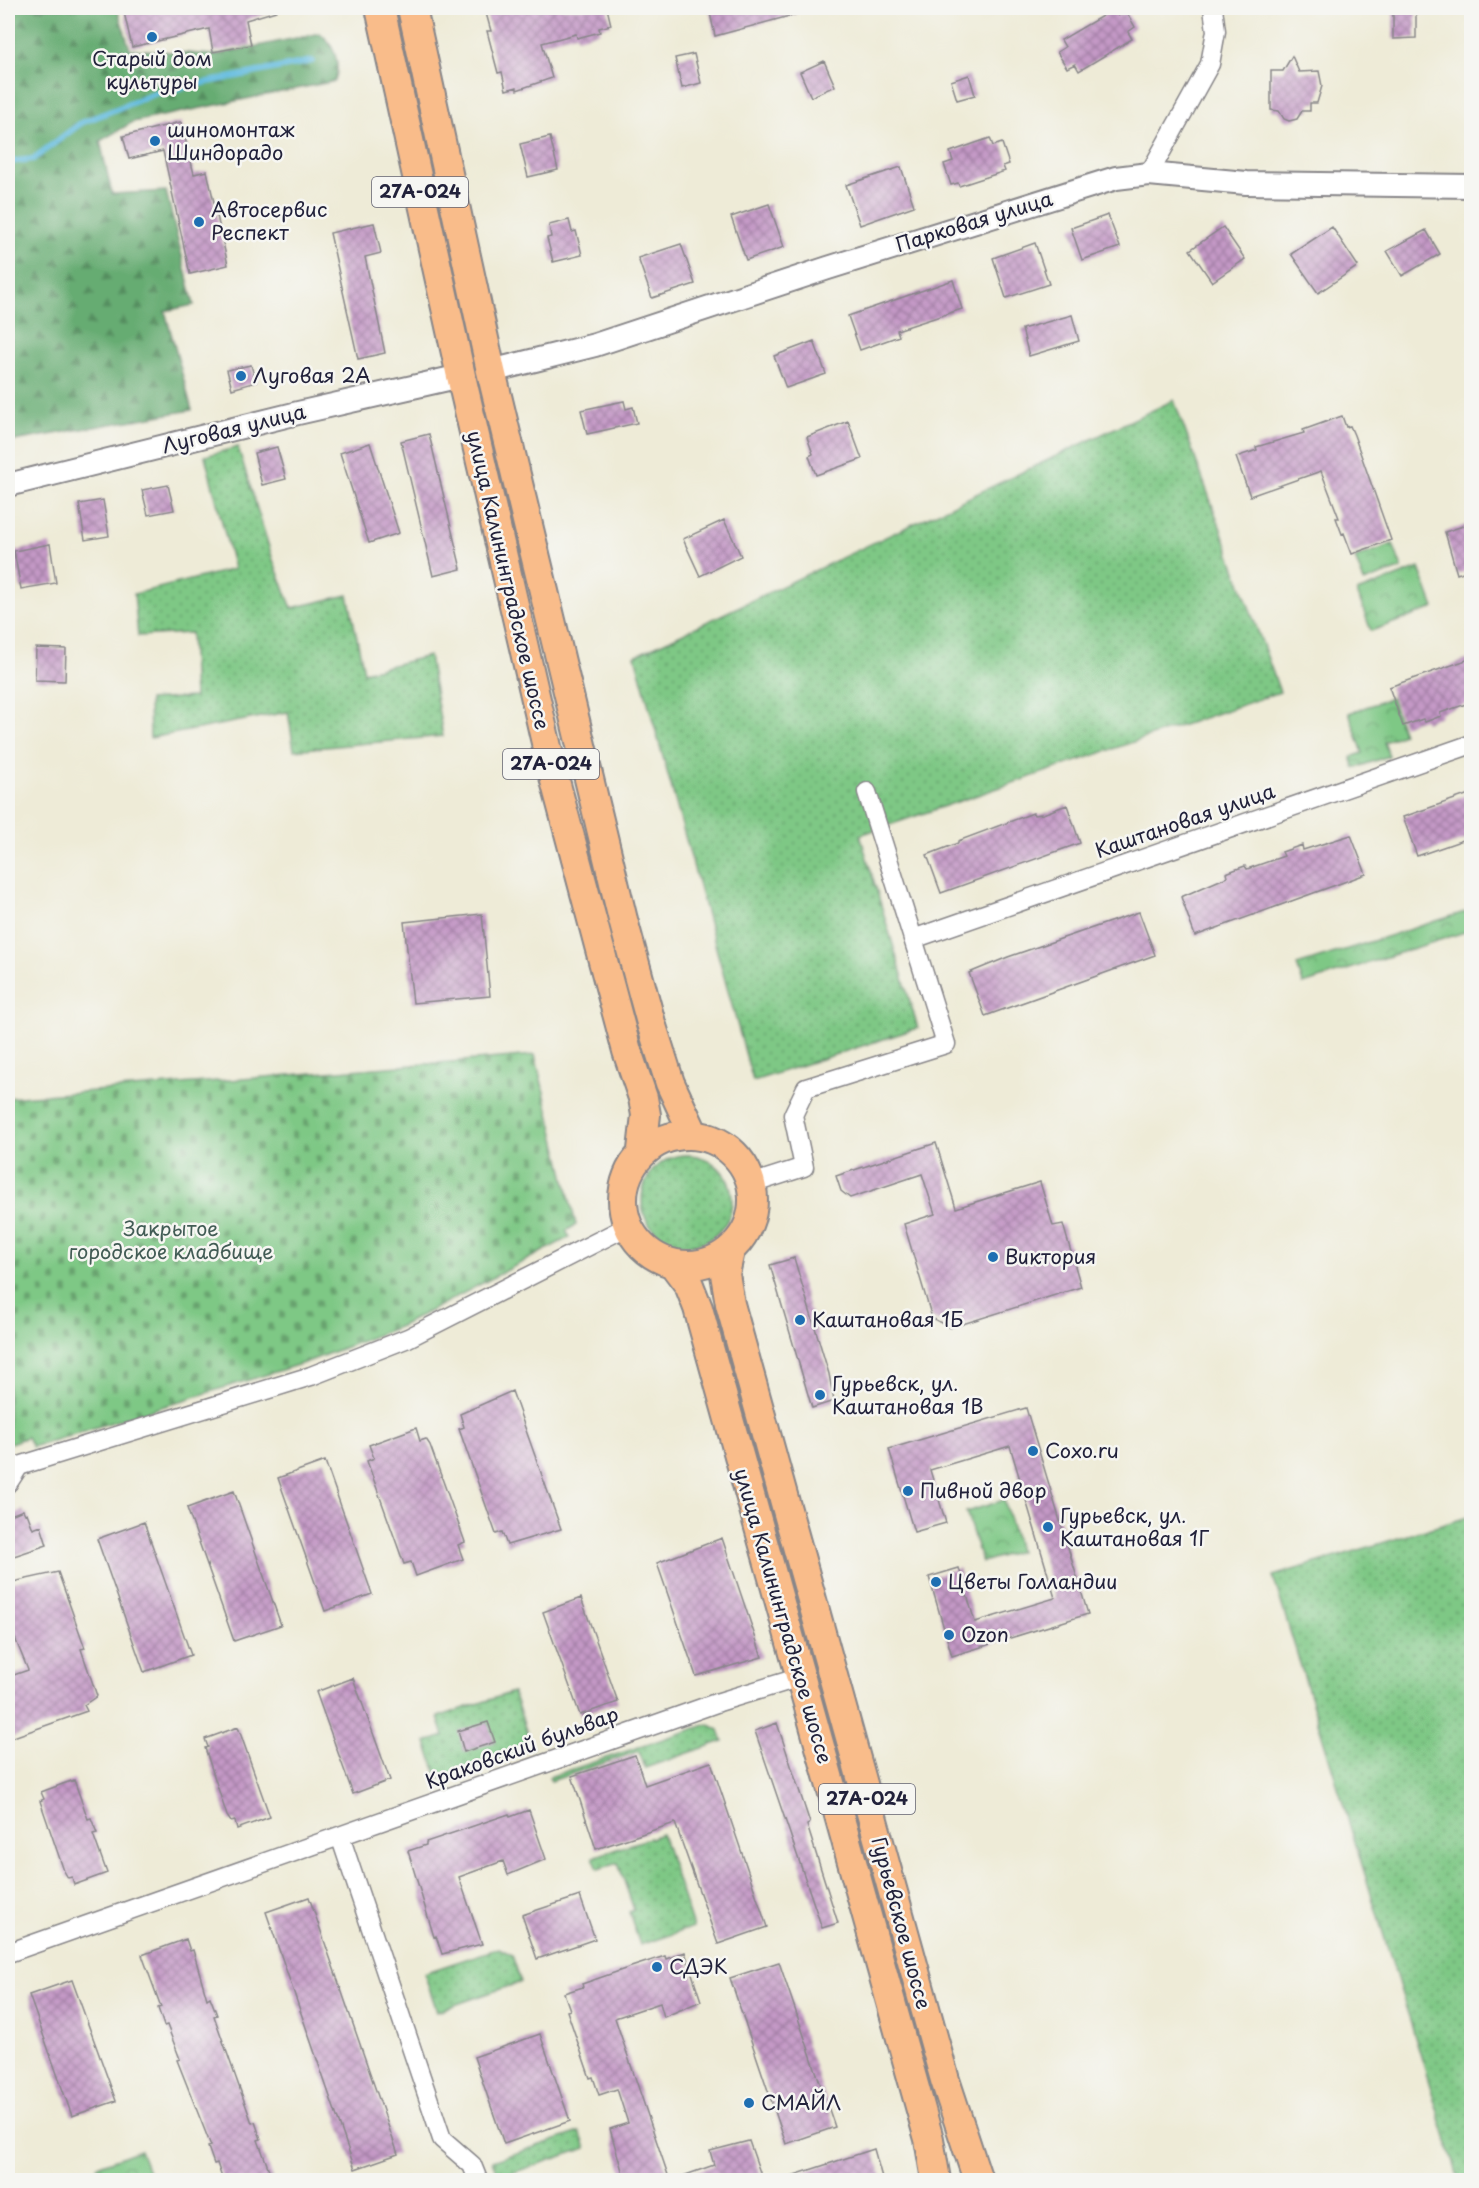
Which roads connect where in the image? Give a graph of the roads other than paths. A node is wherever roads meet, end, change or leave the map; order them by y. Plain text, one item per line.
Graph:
1 (380, 8) edge
2 (412, 8) edge
3 (1213, 8) edge
4 (1149, 174) junction
5 (1472, 186) edge
6 (491, 371) junction
7 (461, 376) junction
8 (8, 485) edge
9 (1472, 744) edge
10 (867, 792) dead end
11 (913, 939) junction
12 (694, 1135) junction
13 (642, 1150) junction
14 (751, 1184) junction
15 (628, 1226) junction
16 (730, 1251) junction
17 (674, 1265) junction
18 (772, 1455) joint
19 (8, 1483) edge
20 (801, 1677) junction
21 (340, 1836) junction
22 (8, 1953) edge
23 (478, 2181) edge
24 (936, 2181) edge
25 (978, 2181) edge

1 - 7 main road, улица Калининградское шоссе / 27А-024
2 - 6 main road, улица Калининградское шоссе / 27А-024
3 - 4 street
4 - 5 street, Парковая улица
4 - 6 street, Парковая улица
6 - 12 main road, улица Калининградское шоссе / 27А-024
7 - 8 street, Луговая улица
7 - 13 main road, улица Калининградское шоссе / 27А-024
9 - 11 street, Каштановая улица
10 - 11 street
11 - 14 street
12 - 13 main road, 27А-024
12 - 14 main road, 27А-024
13 - 15 main road, 27А-024
14 - 16 main road, 27А-024
15 - 17 main road
15 - 19 street
16 - 17 main road
16 - 18 main road, улица Калининградское шоссе / 27А-024
17 - 20 main road, улица Калининградское шоссе
18 - 25 main road, Гурьевское шоссе / 27А-024
20 - 21 street, Краковский бульвар
20 - 24 main road, улица Калининградское шоссе
21 - 22 street, Краковский бульвар
21 - 23 street

